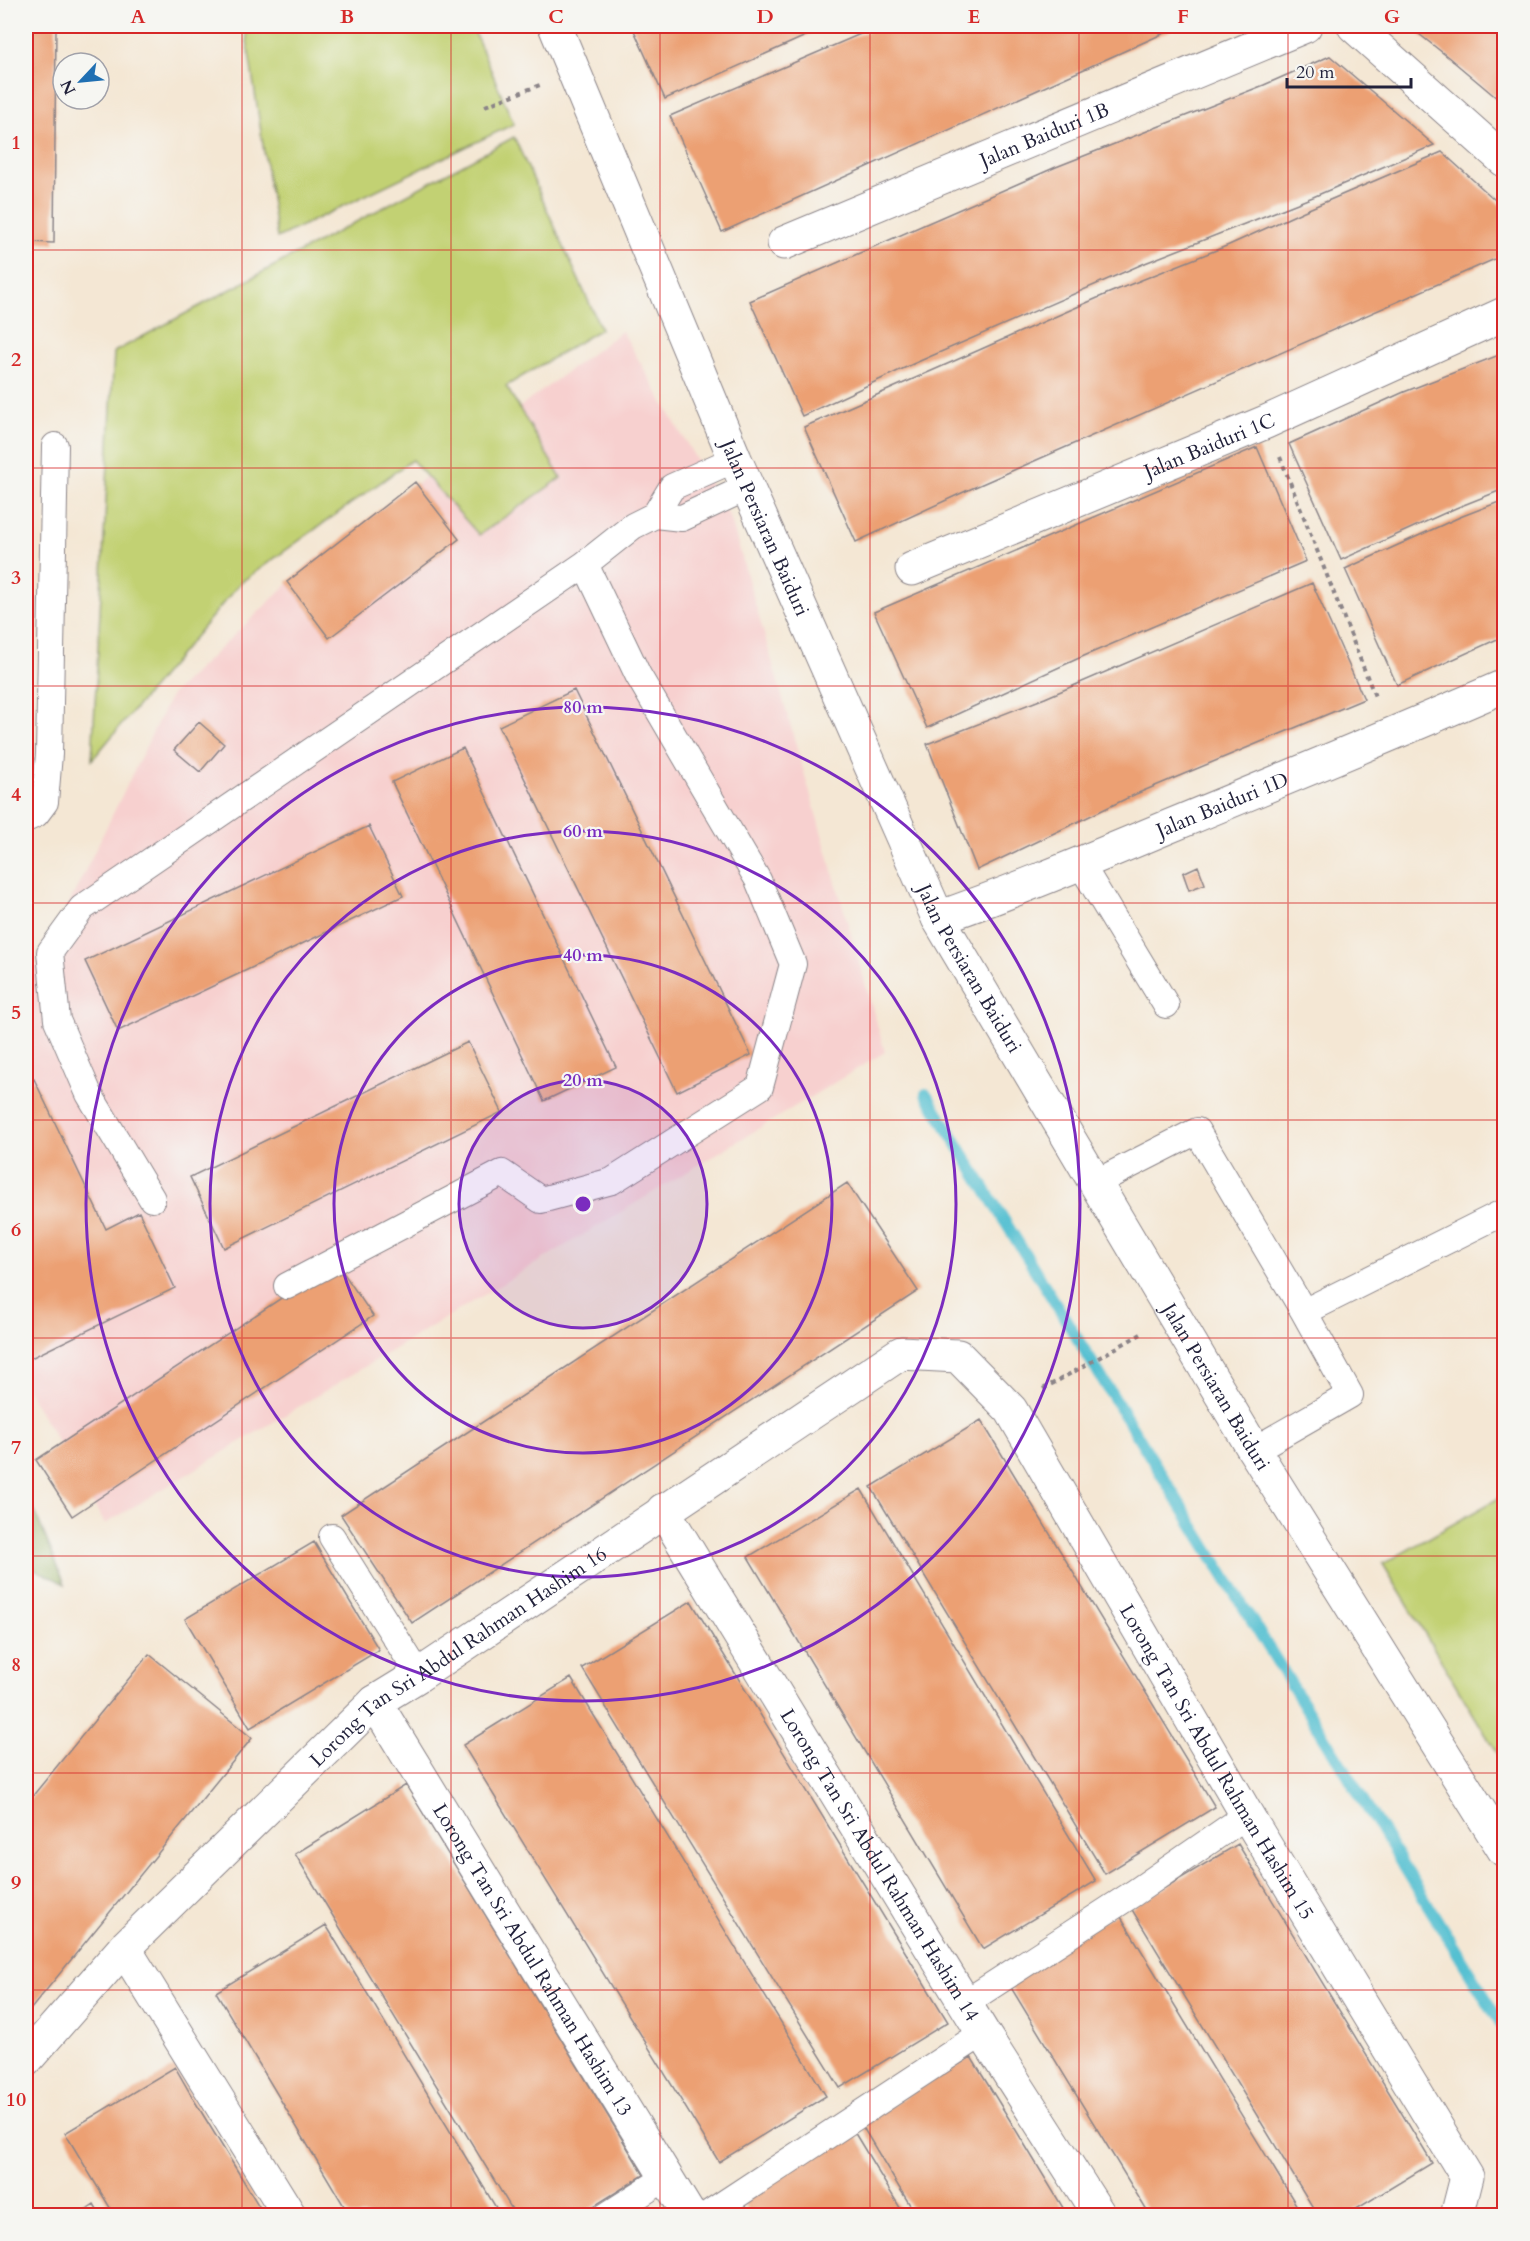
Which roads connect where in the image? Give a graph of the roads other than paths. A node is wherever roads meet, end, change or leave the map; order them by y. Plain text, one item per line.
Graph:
1 (555, 26) edge
2 (1305, 26) edge
3 (1354, 26) edge
4 (1504, 160) edge
5 (784, 243) dead end
6 (1504, 314) edge
7 (55, 446) dead end
8 (741, 473) junction
9 (585, 564) junction
10 (912, 569) dead end
11 (1504, 686) edge
12 (26, 819) edge
13 (1080, 863) junction
14 (938, 918) junction
15 (1166, 1005) dead end
16 (1095, 1183) junction
17 (152, 1199) dead end
18 (1504, 1212) edge
19 (286, 1286) dead end
20 (1304, 1312) junction
21 (958, 1356) joint
22 (1254, 1450) junction
23 (663, 1510) junction
24 (332, 1537) dead end
25 (419, 1676) junction
26 (375, 1702) junction
27 (1247, 1815) junction
28 (1504, 1850) edge
29 (124, 1948) junction
30 (965, 2003) junction
31 (983, 2033) junction
32 (26, 2060) edge
33 (667, 2177) junction
34 (290, 2216) edge
35 (606, 2216) edge
36 (690, 2216) edge
37 (705, 2216) edge
38 (1100, 2216) edge
39 (1457, 2216) edge

1 - 8 street, Jalan Persiaran Baiduri
2 - 5 street, Jalan Baiduri 1B
3 - 4 street
6 - 10 street, Jalan Baiduri 1C
7 - 12 lane
8 - 9 lane
8 - 14 street, Jalan Persiaran Baiduri
9 - 17 lane
9 - 19 lane
11 - 13 street, Jalan Baiduri 1D
13 - 14 street, Jalan Baiduri 1D
13 - 15 lane
14 - 16 street, Jalan Persiaran Baiduri
16 - 20 lane
16 - 22 street, Jalan Persiaran Baiduri
18 - 20 lane
20 - 22 lane
21 - 23 street, Lorong Tan Sri Abdul Rahman Hashim 16
21 - 27 street, Lorong Tan Sri Abdul Rahman Hashim 15
22 - 28 street, Jalan Persiaran Baiduri
23 - 25 street, Lorong Tan Sri Abdul Rahman Hashim 16
23 - 30 street, Lorong Tan Sri Abdul Rahman Hashim 14
24 - 25 lane
25 - 26 street, Lorong Tan Sri Abdul Rahman Hashim 16
26 - 29 street, Lorong Tan Sri Abdul Rahman Hashim 16
26 - 33 street, Lorong Tan Sri Abdul Rahman Hashim 13
27 - 30 lane
27 - 39 street, Lorong Tan Sri Abdul Rahman Hashim 15
29 - 32 street, Lorong Tan Sri Abdul Rahman Hashim 16
29 - 34 street
30 - 31 street, Lorong Tan Sri Abdul Rahman Hashim 14
31 - 37 lane
31 - 38 street, Lorong Tan Sri Abdul Rahman Hashim 14
33 - 35 lane
33 - 36 street, Lorong Tan Sri Abdul Rahman Hashim 13

